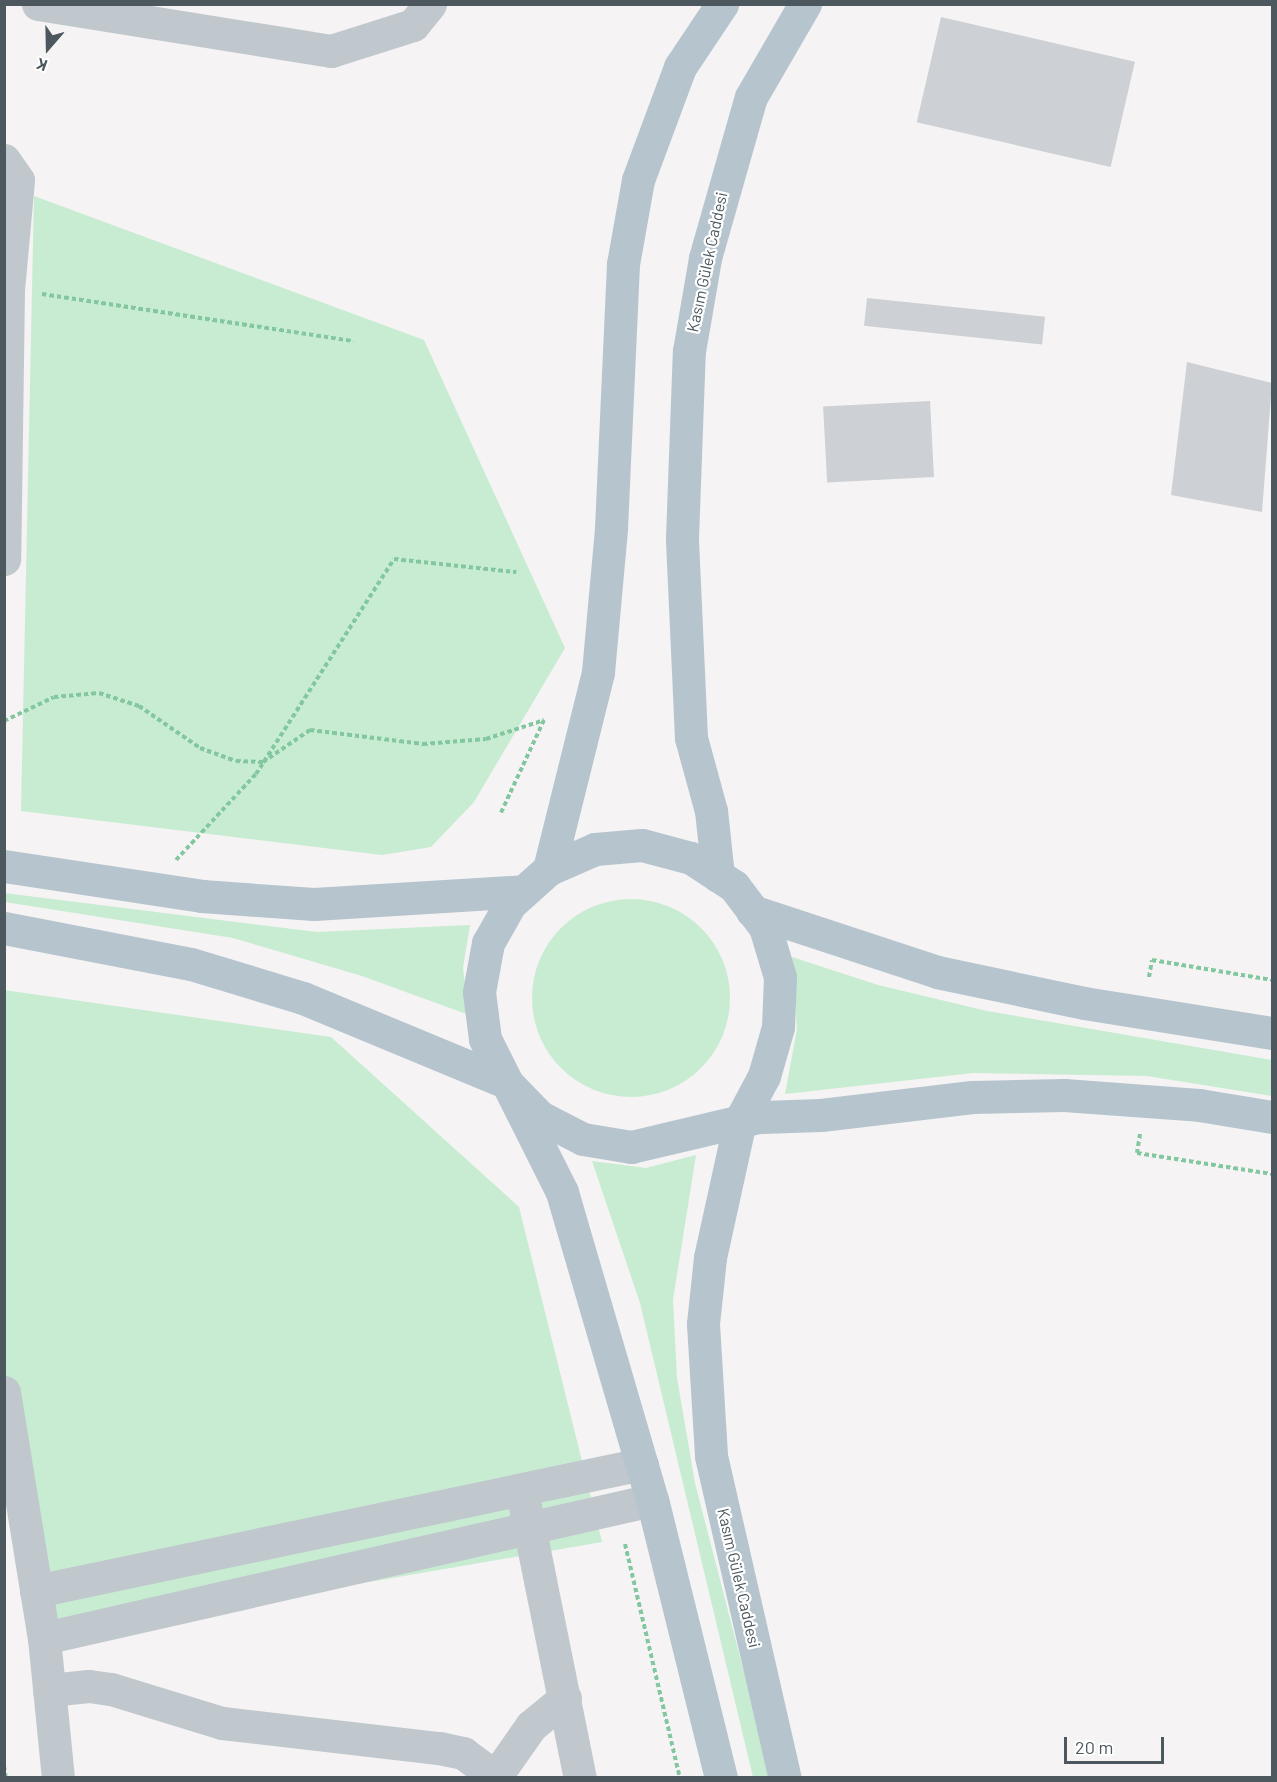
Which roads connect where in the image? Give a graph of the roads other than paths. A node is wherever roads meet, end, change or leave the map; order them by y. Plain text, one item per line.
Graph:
1 (38, 4) edge
2 (430, 4) edge
3 (722, 4) edge
4 (805, 4) edge
5 (4, 159) edge
6 (4, 559) edge
7 (4, 866) edge
8 (549, 868) junction
9 (718, 876) junction
10 (524, 891) junction
11 (752, 911) junction
12 (4, 928) edge
13 (1272, 1032) edge
14 (506, 1082) junction
15 (1272, 1117) edge
16 (740, 1121) junction
17 (4, 1392) edge
18 (642, 1464) junction
19 (521, 1489) junction
20 (652, 1500) junction
21 (530, 1527) junction
22 (36, 1592) junction
23 (44, 1638) junction
24 (49, 1690) junction
25 (565, 1698) junction
26 (497, 1777) edge
27 (58, 1778) edge
28 (580, 1778) edge
29 (722, 1778) edge
30 (785, 1778) edge

1 - 2 street
3 - 8 main road
4 - 9 main road, Kasım Gülek Caddesi
5 - 6 street
7 - 10 main road
8 - 9 main road, Kasım Gülek Caddesi
8 - 10 main road
9 - 11 main road, Kasım Gülek Caddesi
10 - 14 main road
11 - 13 main road
11 - 16 main road, Kasım Gülek Caddesi
12 - 14 main road
14 - 16 main road
14 - 18 main road
15 - 16 main road
16 - 30 main road, Kasım Gülek Caddesi
17 - 22 street
18 - 19 street
18 - 20 main road
19 - 21 street
19 - 22 street
20 - 21 street
20 - 29 main road
21 - 23 street
21 - 25 street
22 - 23 street
23 - 24 street
24 - 26 street
24 - 27 street
25 - 26 street
25 - 28 street

